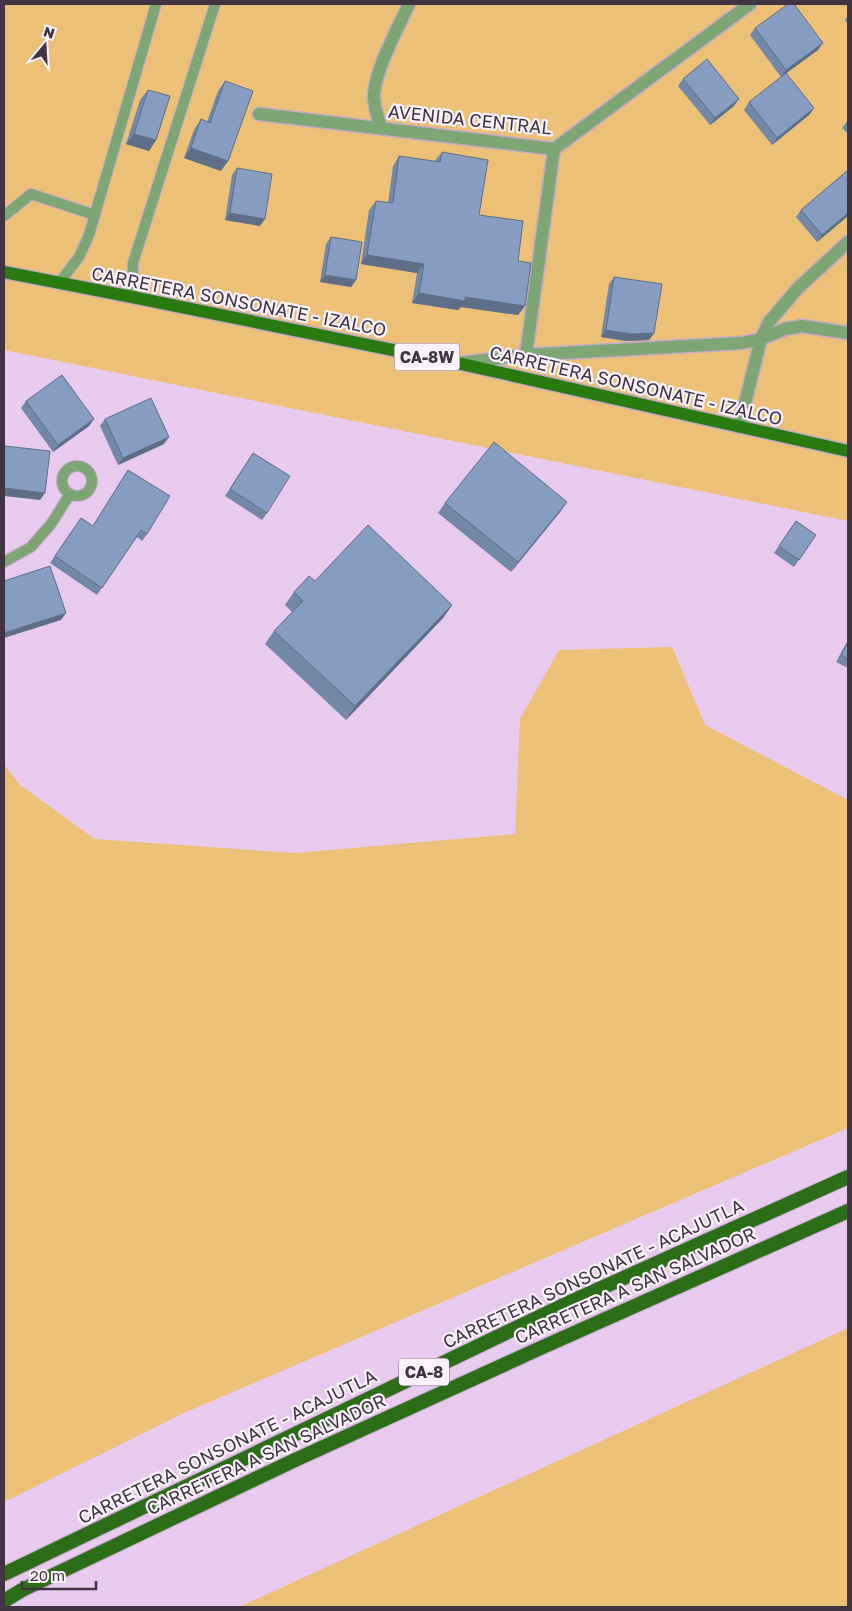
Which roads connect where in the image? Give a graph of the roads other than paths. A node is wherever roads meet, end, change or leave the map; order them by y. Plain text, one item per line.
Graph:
1 (156, 4) edge
2 (215, 4) edge
3 (409, 4) edge
4 (750, 4) edge
5 (259, 114) dead end
6 (380, 128) junction
7 (554, 148) junction
8 (95, 215) junction
9 (4, 216) edge
10 (848, 242) edge
11 (4, 272) edge
12 (59, 283) junction
13 (132, 296) junction
14 (848, 333) edge
15 (761, 339) junction
16 (526, 355) junction
17 (456, 363) junction
18 (739, 426) junction
19 (848, 451) edge
20 (70, 494) dead end
21 (4, 562) edge
22 (848, 1177) edge
23 (848, 1211) edge
24 (4, 1574) edge
25 (4, 1601) edge

1 - 8 lane
2 - 13 lane
3 - 6 street
4 - 7 street, AVENIDA CENTRAL
5 - 6 street, AVENIDA CENTRAL
6 - 7 street, AVENIDA CENTRAL
7 - 16 street
8 - 9 lane
8 - 12 lane
10 - 15 street
11 - 12 main road, CARRETERA SONSONATE - IZALCO / CA-8W
12 - 13 main road, CARRETERA SONSONATE - IZALCO / CA-8W
13 - 17 main road, CARRETERA SONSONATE - IZALCO / CA-8W
14 - 15 street
15 - 16 street
15 - 18 street
16 - 17 street
17 - 18 main road, CARRETERA SONSONATE - IZALCO / CA-8W
18 - 19 main road, CARRETERA SONSONATE - IZALCO / CA-8W
20 - 21 lane
22 - 24 highway, CARRETERA SONSONATE - ACAJUTLA / CA-8
23 - 25 highway, CARRETERA A SAN SALVADOR / CA-8

